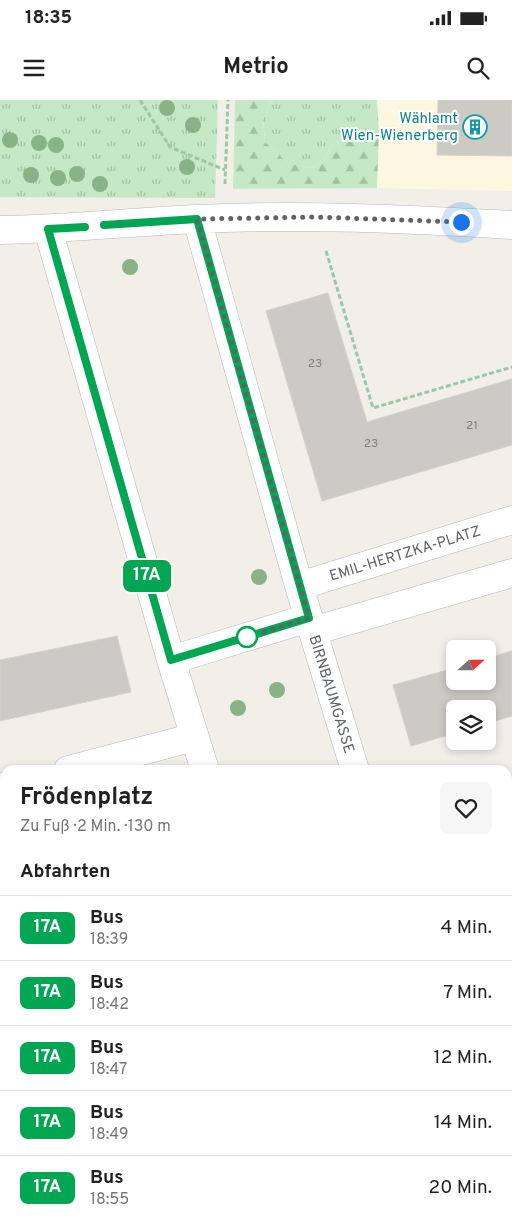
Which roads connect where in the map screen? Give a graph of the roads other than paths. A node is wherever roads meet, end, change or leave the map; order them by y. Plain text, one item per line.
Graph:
1 (210, 219) junction
2 (512, 225) edge
3 (48, 229) junction
4 (0, 230) edge
5 (512, 520) edge
6 (512, 573) edge
7 (299, 586) junction
8 (311, 624) junction
9 (171, 660) junction
10 (195, 737) junction
11 (87, 765) edge
12 (203, 765) edge
13 (353, 765) edge

1 - 2 street
1 - 3 street
1 - 7 street, BIRNBAUMGASSE
3 - 4 street
3 - 9 street
5 - 7 street, EMIL-HERTZKA-PLATZ
6 - 8 street
7 - 8 street, BIRNBAUMGASSE
8 - 9 street, BIRNBAUMGASSE
8 - 13 street, BIRNBAUMGASSE
9 - 10 street
10 - 11 street
10 - 12 street

